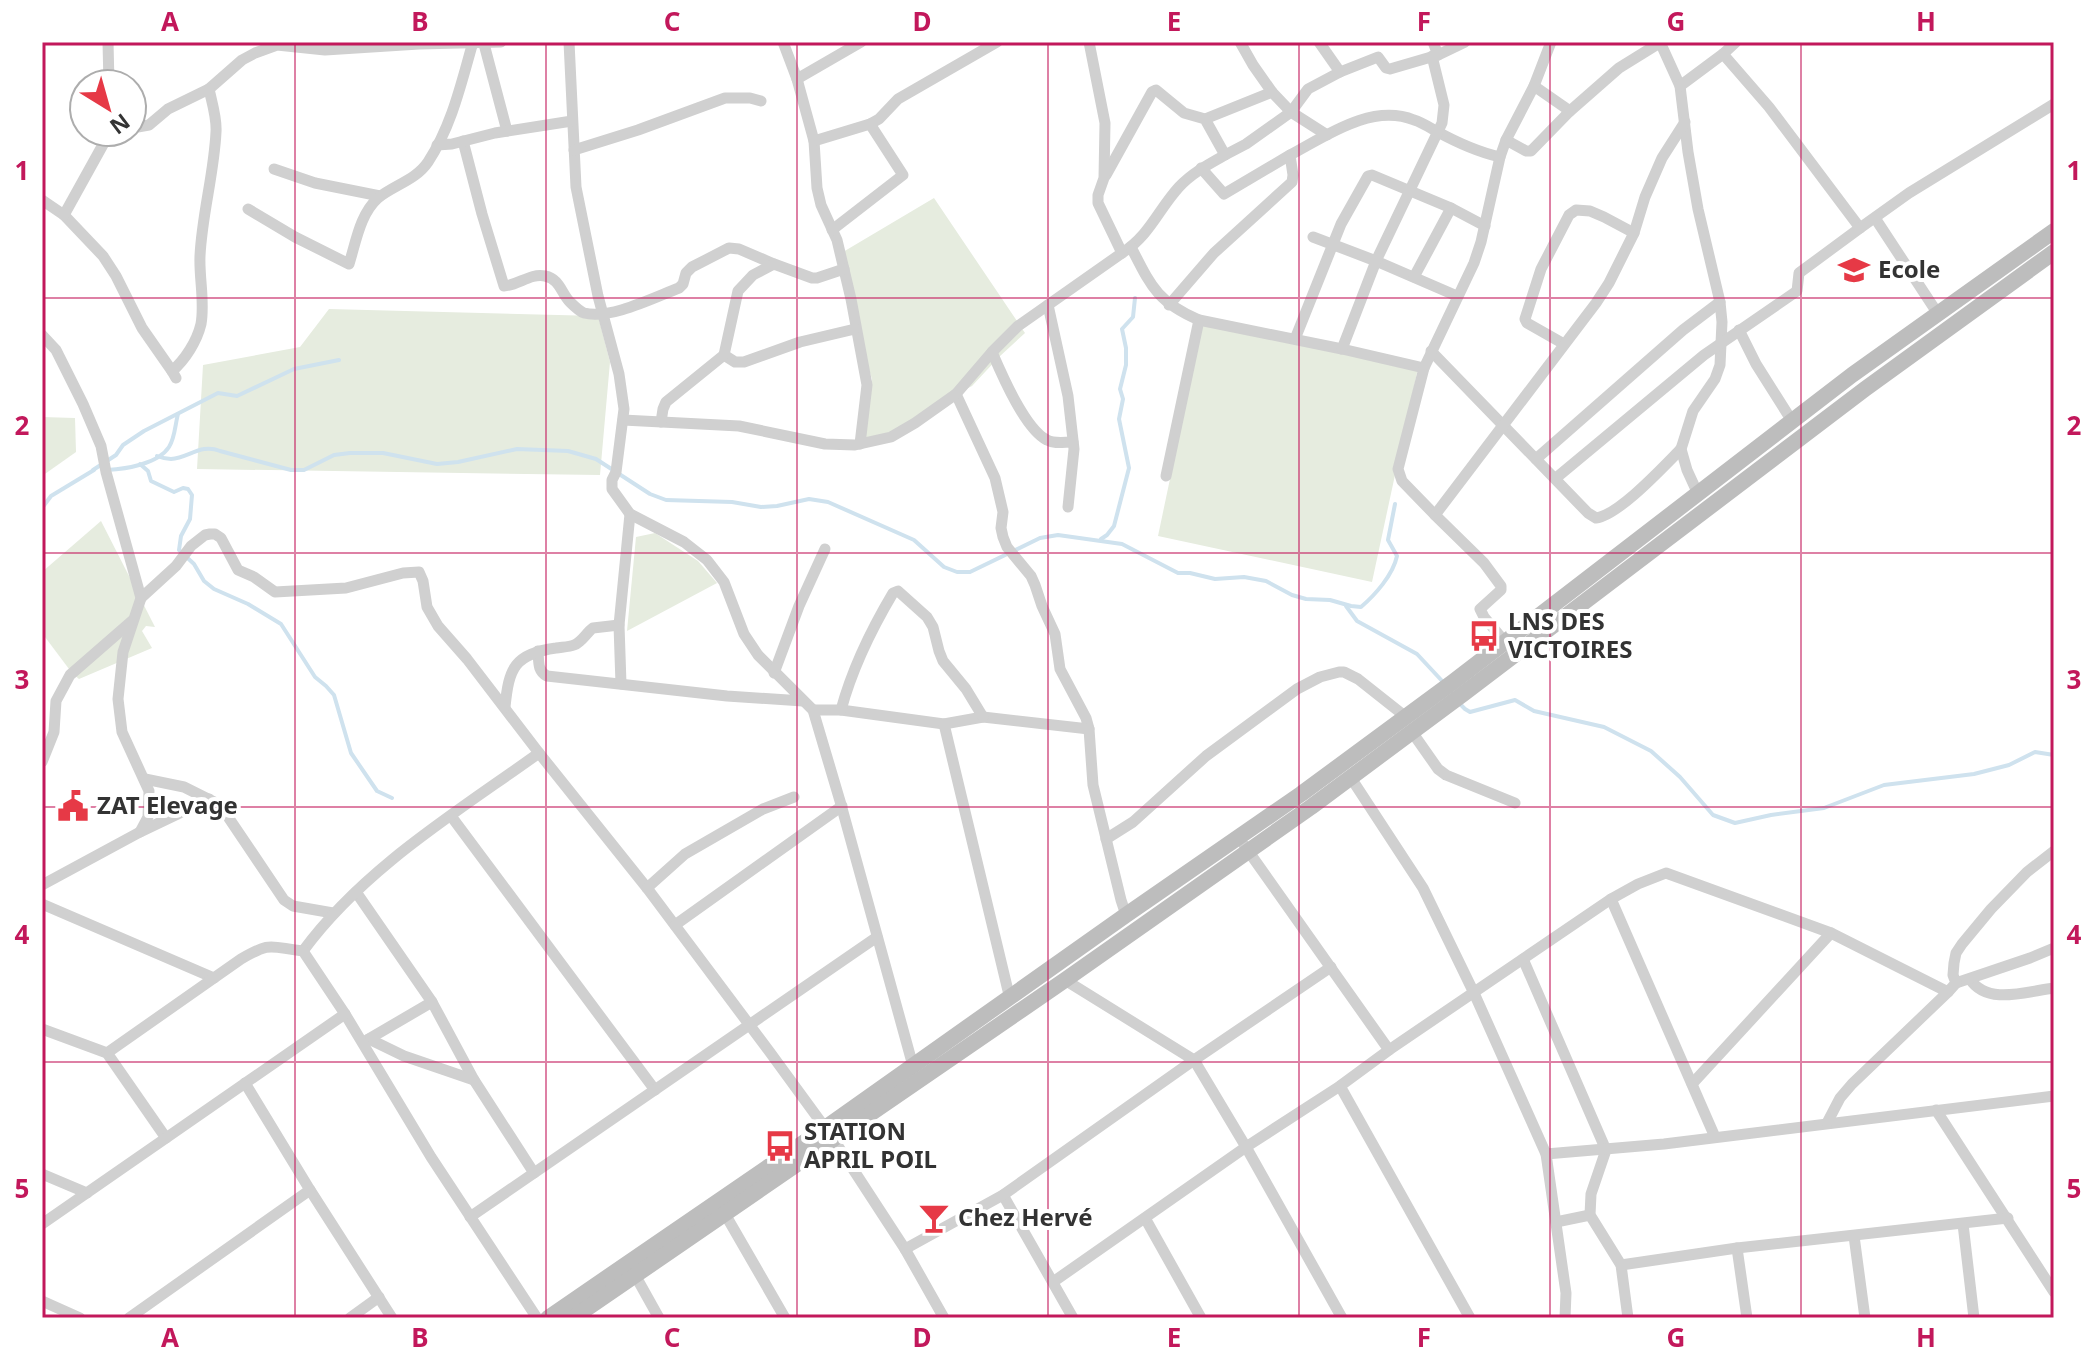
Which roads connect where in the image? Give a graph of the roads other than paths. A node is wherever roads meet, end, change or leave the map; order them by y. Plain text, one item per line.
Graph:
1 (108, 42) edge
2 (501, 42) edge
3 (569, 42) edge
4 (783, 42) edge
5 (997, 42) edge
6 (1089, 42) edge
7 (1240, 42) edge
8 (1319, 42) edge
9 (1433, 42) edge
10 (1465, 42) edge
11 (1551, 42) edge
12 (1660, 42) edge
13 (1736, 42) edge
14 (476, 43) edge
15 (856, 43) edge
16 (274, 44) edge
17 (1723, 54) junction
18 (1435, 56) junction
19 (109, 68) edge
20 (1340, 72) junction
21 (797, 79) junction
22 (1534, 86) junction
23 (1680, 86) junction
24 (209, 89) junction
25 (1272, 92) junction
26 (761, 101) dead end
27 (2054, 104) edge
28 (1570, 111) junction
29 (1291, 112) junction
30 (1205, 119) junction
31 (572, 121) junction
32 (1685, 122) junction
33 (870, 124) junction
34 (148, 125) edge
35 (507, 131) junction
36 (1439, 133) junction
37 (1327, 135) junction
38 (1506, 140) junction
39 (463, 141) junction
40 (814, 141) junction
41 (437, 145) junction
42 (101, 148) edge
43 (574, 150) junction
44 (1225, 155) junction
45 (1290, 155) junction
46 (1500, 157) junction
47 (1201, 168) junction
48 (274, 169) dead end
49 (1104, 178) junction
50 (1410, 192) junction
51 (380, 196) junction
52 (42, 200) edge
53 (1451, 208) junction
54 (248, 209) dead end
55 (64, 215) junction
56 (1875, 218) junction
57 (1485, 226) junction
58 (1860, 228) junction
59 (832, 230) junction
60 (2054, 231) edge
61 (1634, 233) junction
62 (1313, 237) dead end
63 (1334, 244) junction
64 (1126, 250) junction
65 (2054, 252) edge
66 (1376, 261) junction
67 (774, 264) junction
68 (844, 269) junction
69 (1414, 277) junction
70 (1457, 296) junction
71 (1720, 302) junction
72 (1048, 305) junction
73 (1169, 305) junction
74 (603, 314) junction
75 (1938, 314) junction
76 (1199, 320) junction
77 (855, 329) junction
78 (1739, 330) junction
79 (42, 335) edge
80 (1295, 339) junction
81 (1722, 343) junction
82 (1564, 344) junction
83 (1342, 349) junction
84 (1431, 351) junction
85 (992, 352) junction
86 (724, 355) junction
87 (1424, 368) junction
88 (956, 394) junction
89 (623, 420) junction
90 (1792, 421) junction
91 (661, 422) junction
92 (1503, 424) junction
93 (1073, 442) junction
94 (860, 444) junction
95 (1681, 449) junction
96 (1536, 459) junction
97 (1166, 476) dead end
98 (1556, 478) junction
99 (1698, 494) junction
100 (1068, 507) dead end
101 (630, 514) junction
102 (1435, 515) junction
103 (825, 549) dead end
104 (141, 598) junction
105 (132, 621) junction
106 (619, 625) junction
107 (1505, 642) junction
108 (538, 651) junction
109 (774, 673) junction
110 (621, 684) junction
111 (1458, 688) junction
112 (803, 701) junction
113 (505, 707) junction
114 (813, 710) junction
115 (841, 710) junction
116 (983, 717) junction
117 (944, 724) junction
118 (1409, 725) junction
119 (1089, 729) junction
120 (539, 753) junction
121 (42, 762) edge
122 (1351, 778) junction
123 (145, 779) junction
124 (794, 797) dead end
125 (209, 799) junction
126 (1515, 803) dead end
127 (842, 806) junction
128 (451, 816) junction
129 (140, 832) junction
130 (1106, 839) junction
131 (1244, 844) junction
132 (2054, 851) edge
133 (42, 885) edge
134 (647, 888) junction
135 (356, 892) junction
136 (1611, 899) junction
137 (42, 904) edge
138 (333, 913) junction
139 (1126, 915) junction
140 (675, 925) junction
141 (1831, 933) junction
142 (877, 937) junction
143 (2054, 948) edge
144 (303, 951) junction
145 (1523, 959) junction
146 (1331, 967) junction
147 (214, 978) junction
148 (1970, 979) junction
149 (1065, 980) junction
150 (1952, 987) junction
151 (2054, 988) edge
152 (1474, 993) junction
153 (1010, 999) junction
154 (432, 1002) junction
155 (345, 1014) junction
156 (749, 1026) junction
157 (42, 1029) edge
158 (365, 1041) junction
159 (1389, 1050) junction
160 (107, 1053) junction
161 (1194, 1060) junction
162 (913, 1066) junction
163 (474, 1080) junction
164 (245, 1083) junction
165 (1692, 1084) junction
166 (1340, 1086) junction
167 (655, 1090) junction
168 (2054, 1096) edge
169 (1936, 1110) junction
170 (1827, 1123) junction
171 (829, 1134) junction
172 (1715, 1137) junction
173 (166, 1138) junction
174 (1246, 1147) junction
175 (1606, 1150) junction
176 (1546, 1154) junction
177 (534, 1173) junction
178 (42, 1174) edge
179 (310, 1190) junction
180 (87, 1193) junction
181 (1003, 1195) junction
182 (725, 1214) junction
183 (1590, 1215) junction
184 (470, 1217) junction
185 (1145, 1218) junction
186 (2008, 1218) junction
187 (1556, 1222) junction
188 (42, 1224) edge
189 (1963, 1224) junction
190 (1854, 1236) junction
191 (1737, 1248) junction
192 (905, 1249) junction
193 (1621, 1265) junction
194 (635, 1275) junction
195 (1053, 1282) junction
196 (2054, 1292) edge
197 (379, 1297) junction
198 (42, 1301) edge
199 (80, 1318) edge
200 (129, 1318) edge
201 (350, 1318) edge
202 (392, 1318) edge
203 (537, 1318) edge
204 (548, 1318) edge
205 (573, 1318) edge
206 (659, 1318) edge
207 (785, 1318) edge
208 (944, 1318) edge
209 (1073, 1318) edge
210 (1201, 1318) edge
211 (1342, 1318) edge
212 (1470, 1318) edge
213 (1565, 1318) edge
214 (1628, 1318) edge
215 (1747, 1318) edge
216 (1865, 1318) edge
217 (1974, 1318) edge

1 - 19 street
2 - 14 street
3 - 31 street
4 - 21 street
5 - 33 street
6 - 49 street
7 - 25 street
8 - 20 street
9 - 18 street
10 - 18 street
11 - 22 street
12 - 23 street
12 - 28 street
13 - 17 street
14 - 16 street
14 - 35 street
14 - 41 street
15 - 21 street
16 - 24 street
17 - 23 street
17 - 58 street
18 - 20 street
18 - 36 street
20 - 29 street
21 - 40 street
22 - 28 street
22 - 38 street
23 - 32 street
24 - 34 street
24 - 55 street
25 - 29 street
25 - 30 street
26 - 43 street
27 - 56 street
28 - 38 street
29 - 37 street
29 - 44 street
30 - 44 street
30 - 49 street
31 - 35 street
31 - 43 street
32 - 61 street
32 - 71 street
33 - 40 street
33 - 59 street
35 - 39 street
36 - 37 street
36 - 46 street
36 - 50 street
37 - 45 street
38 - 46 street
39 - 41 street
39 - 74 street
40 - 59 street
41 - 51 street
42 - 55 street
43 - 74 street
44 - 47 street
45 - 47 street
45 - 73 street
46 - 57 street
47 - 64 street
48 - 51 street
49 - 64 street
50 - 53 street
50 - 63 street
50 - 66 street
51 - 54 street
52 - 55 street
53 - 57 street
53 - 69 street
56 - 58 street
56 - 75 street
57 - 70 street
58 - 78 street
59 - 68 street
60 - 75 street
61 - 82 street
61 - 82 street
62 - 63 street
63 - 66 street
63 - 80 street
64 - 72 street
64 - 73 street
65 - 111 street
66 - 69 street
66 - 83 street
67 - 68 street
67 - 74 street
67 - 86 street
68 - 77 street
69 - 70 street
70 - 84 street
71 - 81 street
71 - 96 street
72 - 85 street
72 - 93 street
73 - 76 street
74 - 89 street
75 - 90 street
76 - 80 street
76 - 97 street
77 - 86 street
77 - 94 street
78 - 81 street
78 - 90 street
79 - 104 street
80 - 83 street
81 - 95 street
81 - 98 street
82 - 92 street
83 - 87 street
84 - 87 street
84 - 92 street
85 - 88 street
85 - 93 street
86 - 91 street
87 - 102 street
88 - 94 street
88 - 119 street
89 - 91 street
89 - 101 street
90 - 99 street
91 - 94 street
92 - 96 street
92 - 102 street
93 - 100 street
95 - 98 street
95 - 99 street
96 - 98 street
99 - 107 street
101 - 106 street
101 - 109 street
102 - 107 street
103 - 109 street
104 - 105 street
104 - 113 street
105 - 121 street
105 - 123 street
106 - 108 street
106 - 110 street
107 - 111 street
108 - 110 street
108 - 113 street
109 - 112 street
110 - 112 street
111 - 118 street
112 - 114 street
113 - 120 street
114 - 115 street
114 - 127 street
115 - 116 street
115 - 117 street
116 - 117 street
116 - 119 street
117 - 153 street
118 - 122 street
118 - 126 street
118 - 130 street
118 - 131 street
119 - 130 street
120 - 128 street
120 - 134 street
122 - 131 street
122 - 152 street
123 - 125 street
123 - 129 street
124 - 134 street
125 - 129 street
125 - 138 street
127 - 140 street
127 - 142 street
128 - 135 street
128 - 167 street
129 - 133 street
130 - 139 street
131 - 139 street
131 - 146 street
131 - 149 street
132 - 150 street
134 - 140 street
135 - 138 street
135 - 154 street
136 - 141 street
136 - 145 street
136 - 165 street
137 - 147 street
138 - 144 street
139 - 153 street
140 - 156 street
141 - 150 street
141 - 165 street
142 - 156 street
142 - 162 street
143 - 148 street
144 - 147 street
144 - 155 street
145 - 152 street
145 - 175 street
146 - 159 street
146 - 161 street
147 - 160 street
148 - 150 street
148 - 151 street
149 - 161 street
149 - 171 street
150 - 170 street
152 - 159 street
152 - 176 street
153 - 162 street
154 - 158 street
154 - 163 street
155 - 158 street
155 - 164 street
156 - 167 street
156 - 171 street
157 - 160 street
158 - 163 street
158 - 184 street
159 - 166 street
160 - 173 street
161 - 174 street
161 - 181 street
162 - 171 street
163 - 177 street
164 - 173 street
164 - 179 street
165 - 172 street
166 - 174 street
166 - 212 street
167 - 177 street
168 - 169 street
169 - 170 street
169 - 186 street
170 - 172 street
171 - 182 street
171 - 192 street
171 - 204 street
172 - 175 street
173 - 180 street
174 - 185 street
174 - 211 street
175 - 176 street
175 - 183 street
176 - 187 street
177 - 184 street
178 - 180 street
179 - 197 street
179 - 200 street
180 - 188 street
181 - 192 street
181 - 195 street
182 - 194 street
182 - 207 street
183 - 187 street
183 - 193 street
184 - 203 street
185 - 195 street
185 - 210 street
186 - 189 street
186 - 196 street
187 - 213 street
189 - 190 street
189 - 217 street
190 - 191 street
190 - 216 street
191 - 193 street
191 - 215 street
192 - 208 street
193 - 214 street
194 - 205 street
194 - 206 street
195 - 209 street
197 - 201 street
197 - 202 street
198 - 199 street

